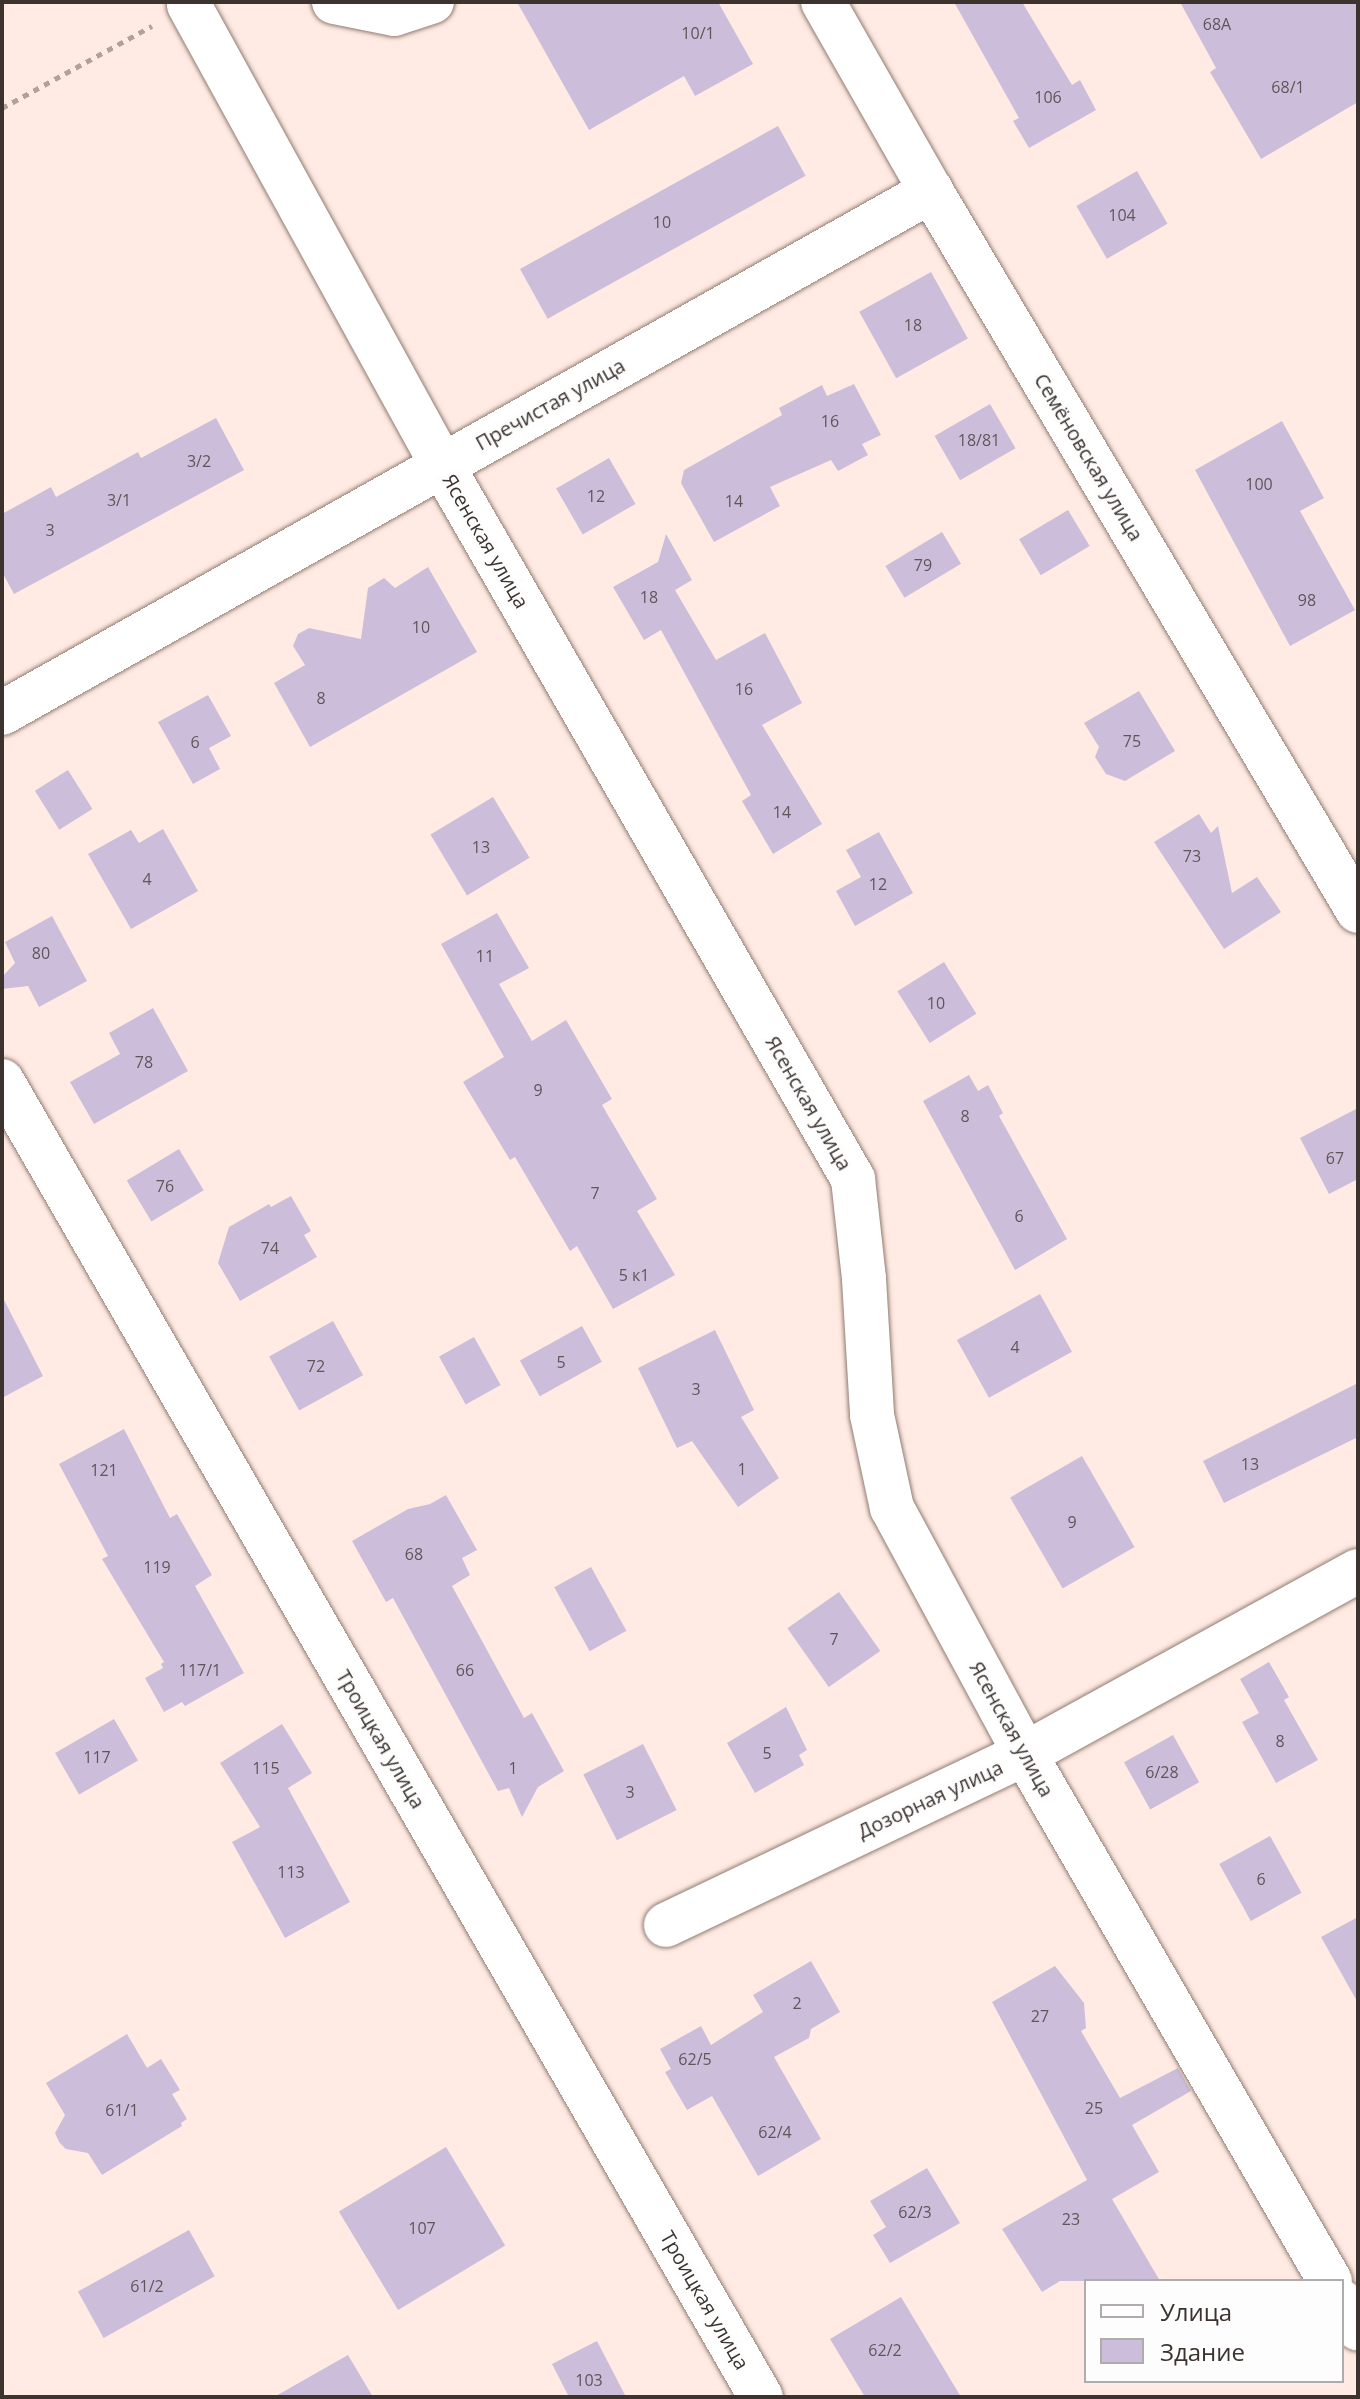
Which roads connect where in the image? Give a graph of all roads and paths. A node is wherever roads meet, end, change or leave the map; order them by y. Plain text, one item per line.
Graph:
1 (334, 2) edge
2 (432, 2) edge
3 (823, 2) edge
4 (189, 5) joint
5 (2, 108) edge
6 (931, 191) junction
7 (442, 465) junction
8 (2, 713) edge
9 (1358, 911) edge
10 (2, 1081) edge
11 (1358, 1571) edge
12 (1025, 1754) junction
13 (666, 1925) dead end
14 (1329, 2279) edge
15 (1344, 2305) edge
16 (1358, 2329) edge
17 (761, 2397) edge

1 - 2 street
3 - 6 street, Семёновская улица
4 - 5 path
4 - 7 street, Ясенская улица
6 - 7 street, Пречистая улица
6 - 9 street, Семёновская улица
7 - 8 street, Пречистая улица
7 - 12 street, Ясенская улица
10 - 17 street, Троицкая улица
11 - 12 street, Дозорная улица
12 - 13 street, Дозорная улица
12 - 14 street, Ясенская улица
15 - 16 street

